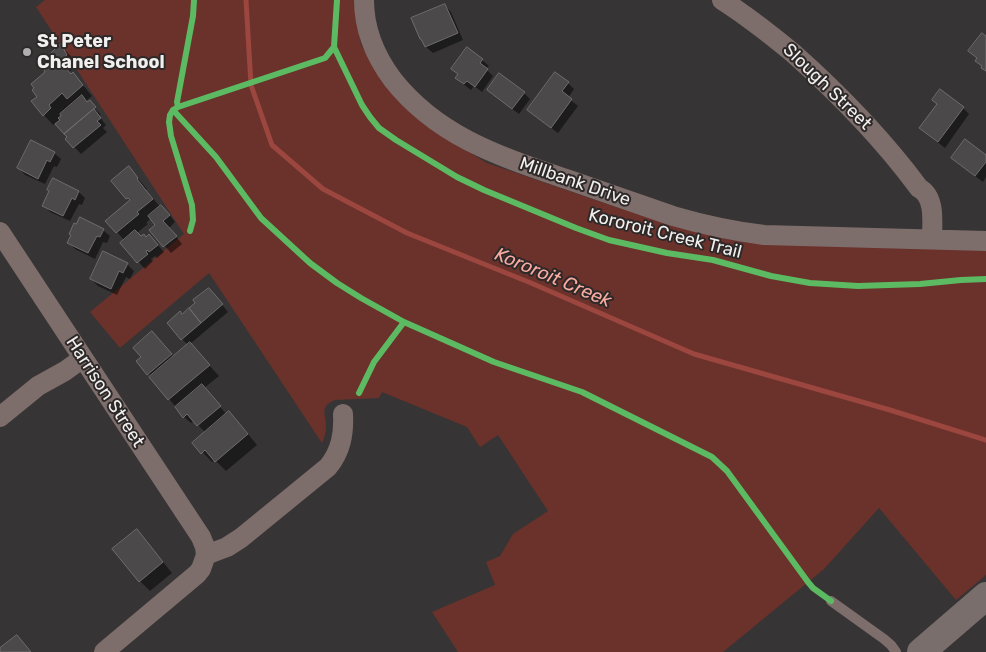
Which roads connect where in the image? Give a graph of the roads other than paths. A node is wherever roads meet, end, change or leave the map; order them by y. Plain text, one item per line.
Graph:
1 (364, 0) edge
2 (722, 0) edge
3 (0, 232) edge
4 (925, 239) junction
5 (986, 241) edge
6 (78, 352) junction
7 (343, 414) dead end
8 (0, 418) edge
9 (206, 555) junction
10 (986, 596) edge
11 (831, 601) dead end
12 (104, 652) edge
13 (896, 652) edge
14 (921, 652) edge

1 - 4 street, Millbank Drive
2 - 4 street, Slough Street
3 - 6 street, Harrison Street
4 - 5 street, Millbank Drive
6 - 8 street
6 - 9 street, Harrison Street
7 - 9 street
9 - 12 street
10 - 14 main road
11 - 13 lane

